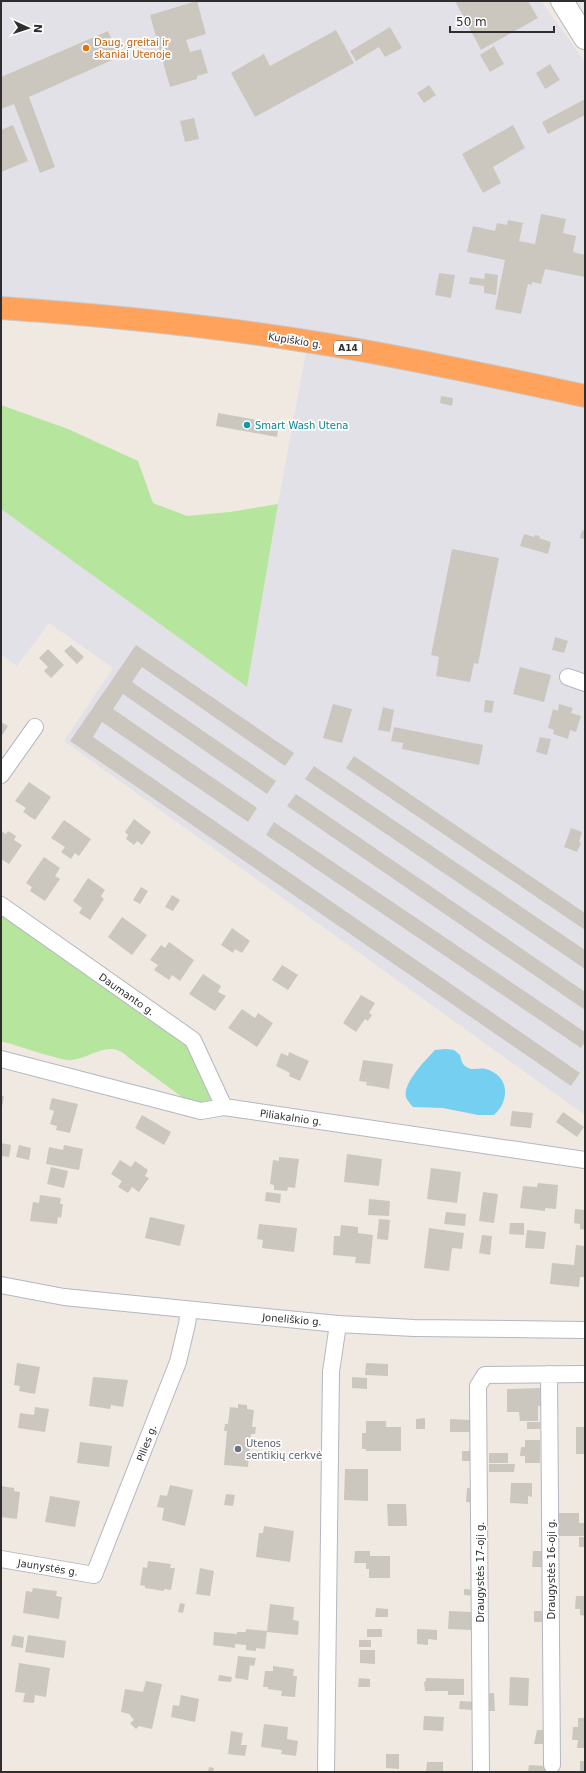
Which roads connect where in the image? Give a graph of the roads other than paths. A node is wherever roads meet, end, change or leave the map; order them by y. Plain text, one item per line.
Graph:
1 (562, 1) edge
2 (585, 38) edge
3 (1, 308) edge
4 (585, 396) edge
5 (568, 677) dead end
6 (585, 683) edge
7 (35, 727) dead end
8 (1, 775) edge
9 (1, 905) edge
10 (1, 1058) edge
11 (224, 1107) junction
12 (585, 1160) edge
13 (1, 1285) edge
14 (189, 1310) junction
15 (338, 1324) junction
16 (585, 1330) edge
17 (549, 1374) junction
18 (585, 1374) edge
19 (1, 1559) edge
20 (94, 1575) joint
21 (552, 1765) dead end
22 (326, 1772) edge
23 (481, 1772) edge

1 - 2 main road
3 - 4 highway, Kupiškio g. / A14
5 - 6 street
7 - 8 street
9 - 11 street, Daumanto g.
10 - 11 street, Piliakalnio g.
11 - 12 street, Piliakalnio g.
13 - 14 street, Joneliškio g.
14 - 15 street, Joneliškio g.
14 - 20 street, Pilies g.
15 - 16 street, Joneliškio g.
15 - 22 street
17 - 18 street
17 - 21 street, Draugystės 16-oji g.
17 - 23 street, Draugystės 17-oji g.
19 - 20 street, Jaunystės g.

